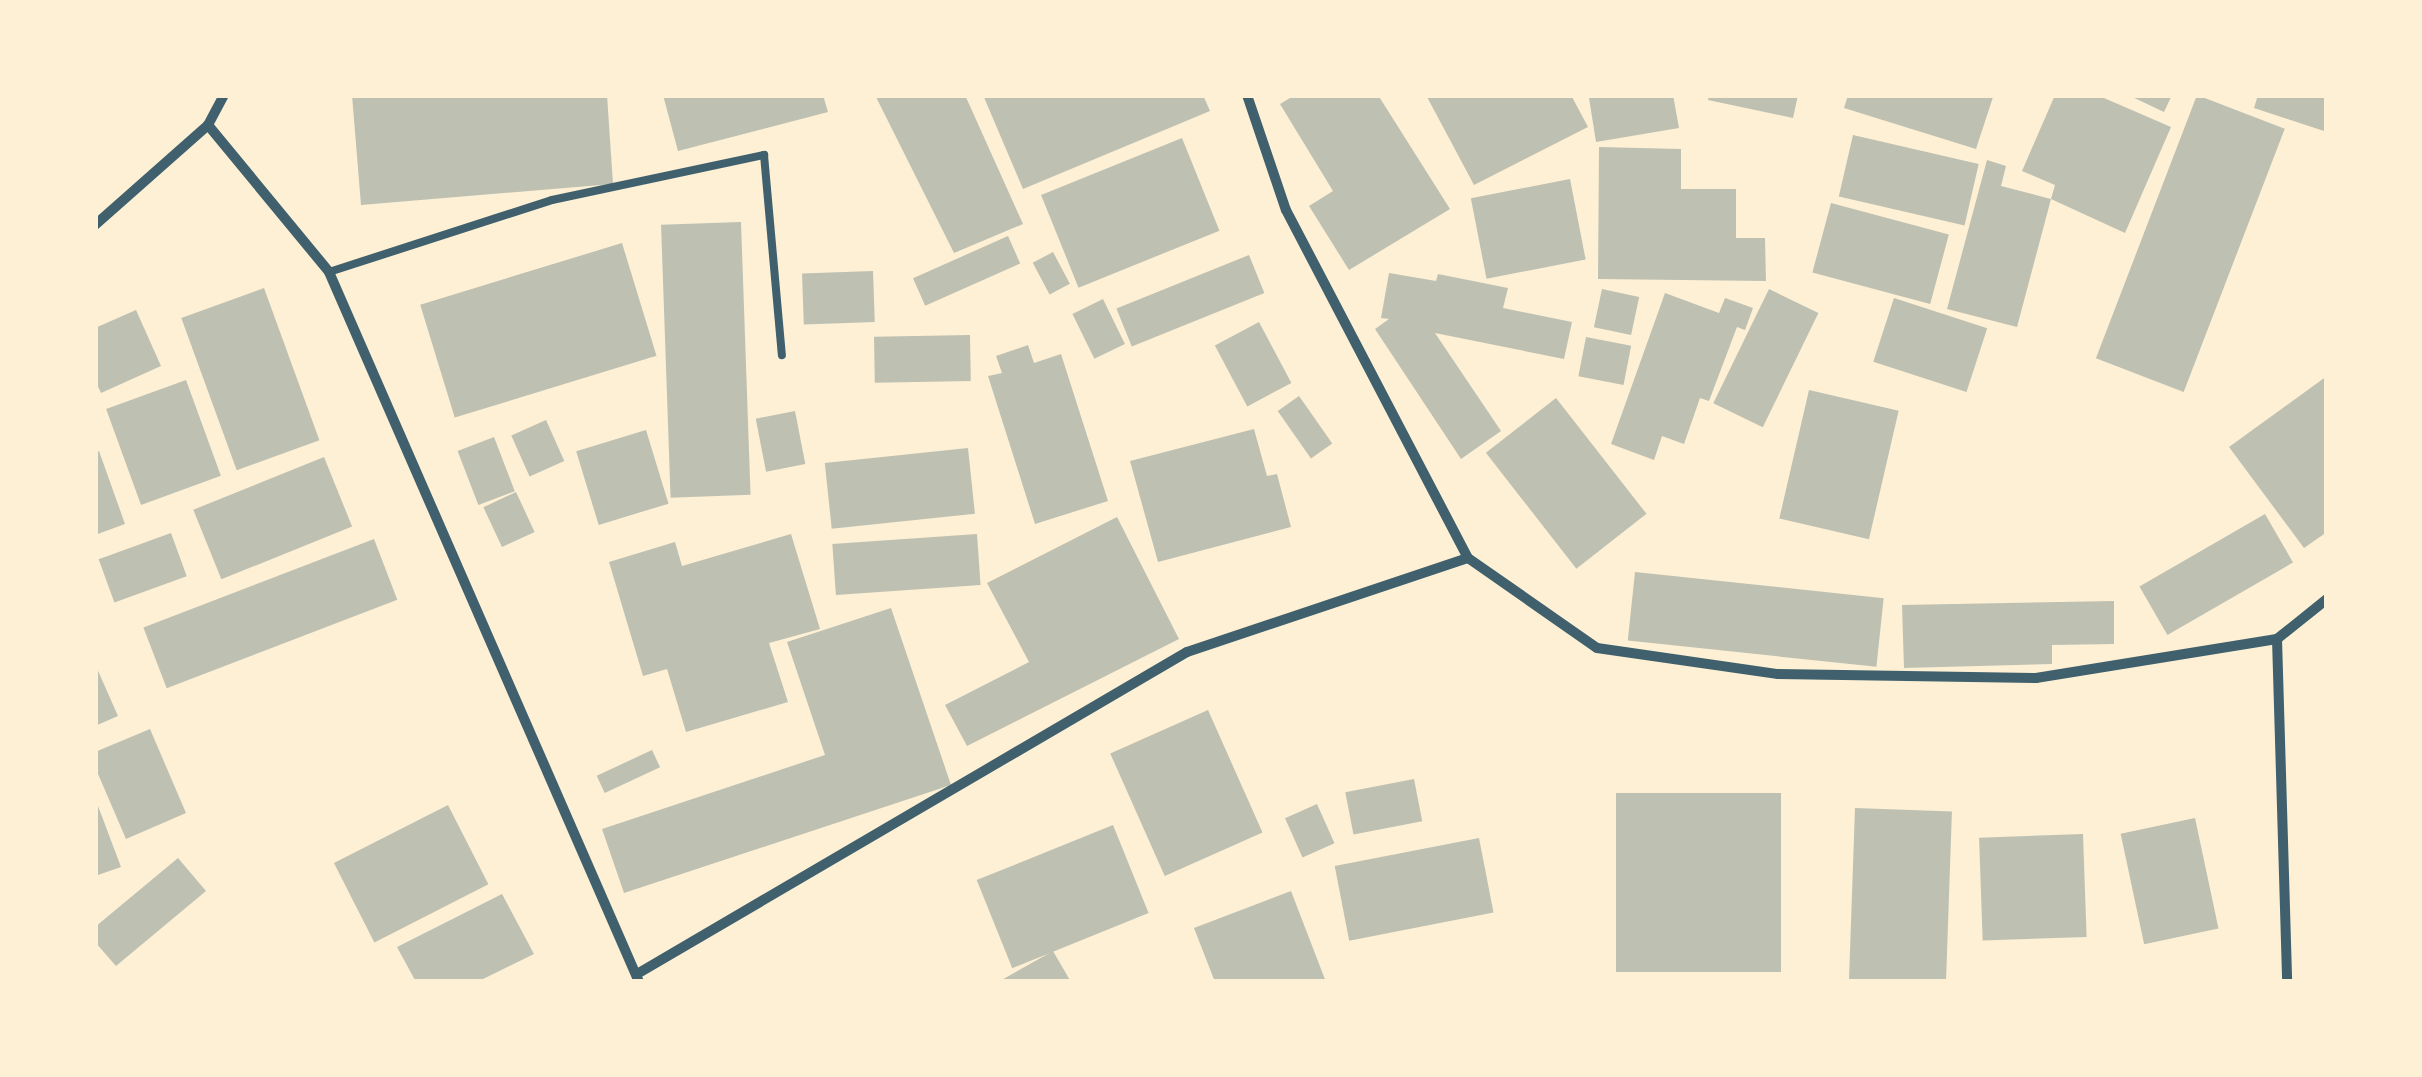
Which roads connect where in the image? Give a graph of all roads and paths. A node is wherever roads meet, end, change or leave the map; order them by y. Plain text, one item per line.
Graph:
1 (224, 95) edge
2 (1247, 95) edge
3 (208, 125) junction
4 (95, 226) edge
5 (329, 272) junction
6 (782, 355) dead end
7 (1468, 558) junction
8 (2327, 599) edge
9 (2277, 639) junction
10 (638, 978) edge
11 (2287, 982) edge

1 - 3 street
2 - 7 street
3 - 4 street
3 - 5 street
5 - 6 lane
5 - 10 street
7 - 9 street
7 - 10 street
8 - 9 street
9 - 11 street

